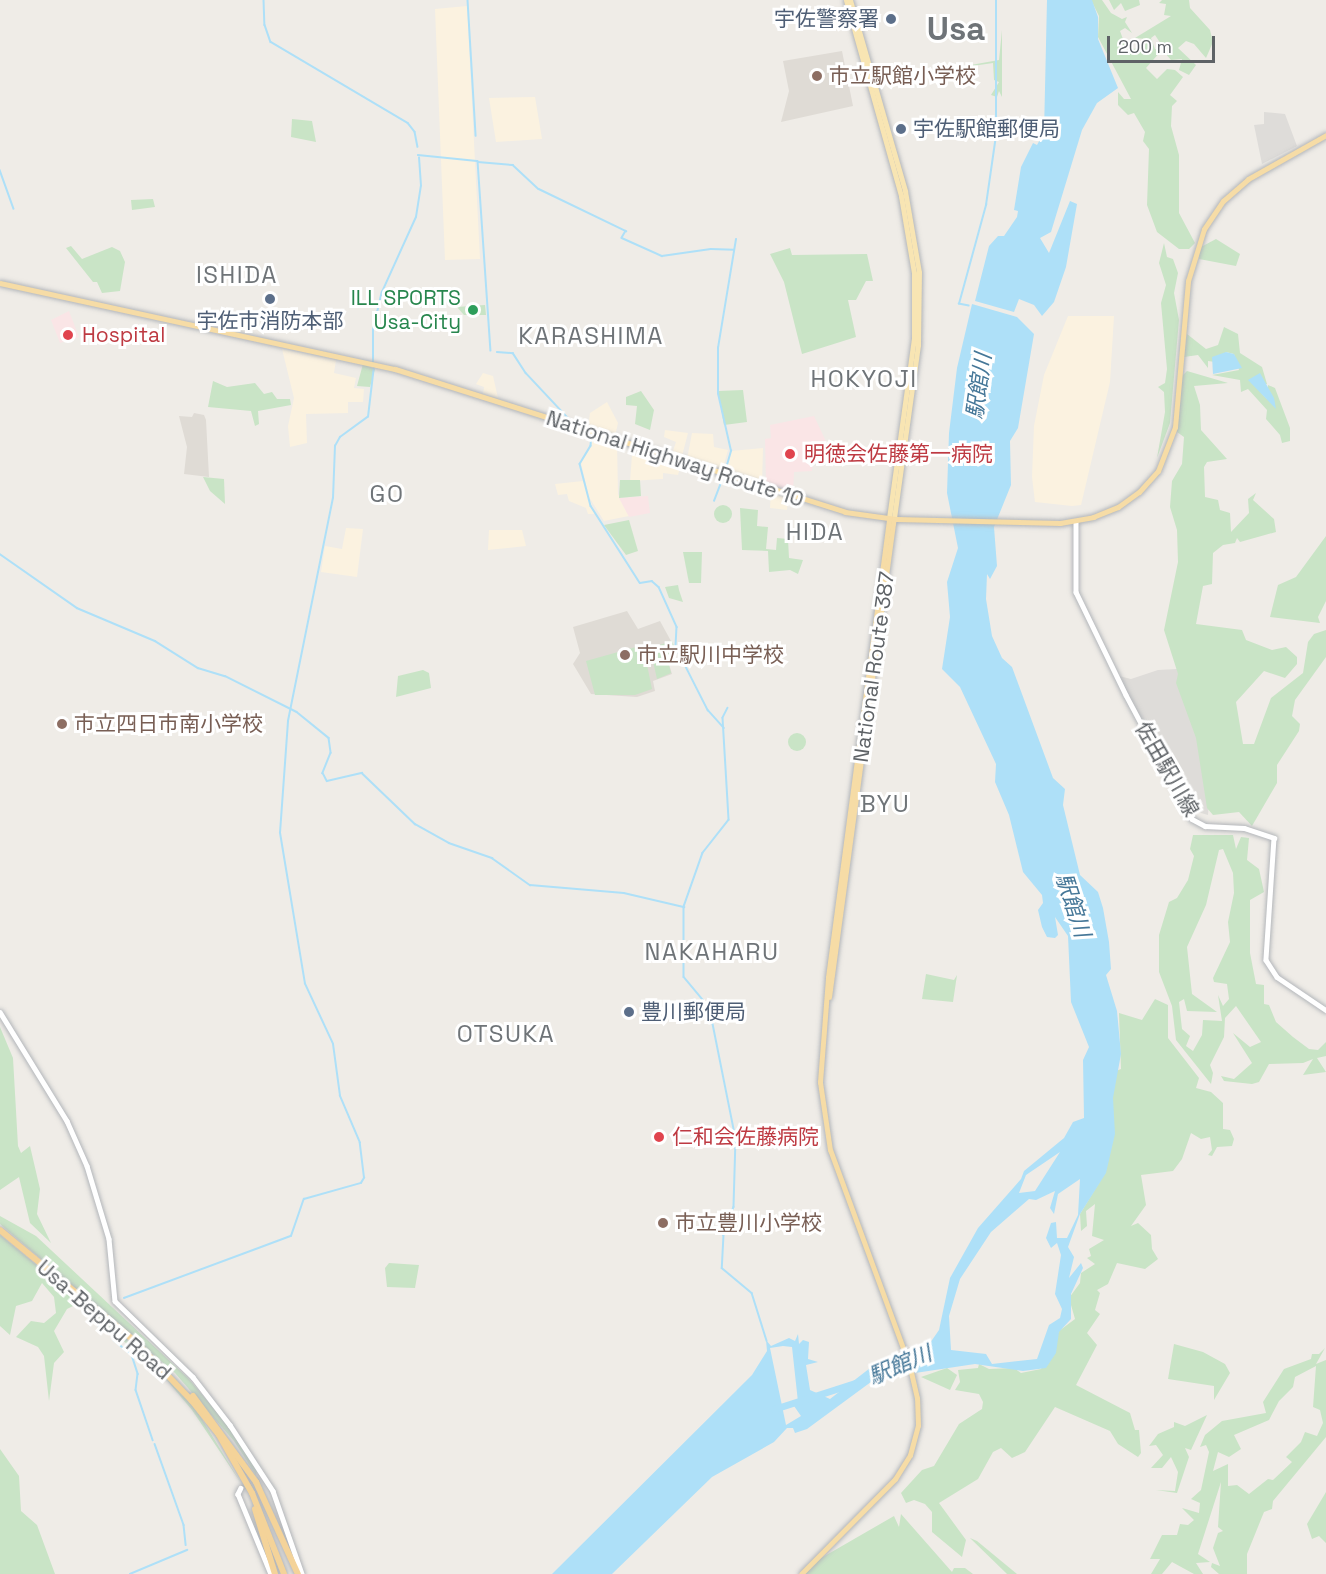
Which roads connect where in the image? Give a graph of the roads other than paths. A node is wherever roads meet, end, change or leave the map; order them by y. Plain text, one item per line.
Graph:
1 (848, 0) edge
2 (1326, 135) edge
3 (0, 283) edge
4 (892, 519) junction
5 (1076, 521) junction
6 (1326, 1010) edge
7 (0, 1012) edge
8 (0, 1230) edge
9 (155, 1361) junction
10 (265, 1476) junction
11 (245, 1479) junction
12 (259, 1479) tunnel mouth
13 (241, 1488) dead end
14 (273, 1574) edge
15 (284, 1574) edge
16 (300, 1574) edge
17 (801, 1574) edge

1 - 4 main road
2 - 5 highway, National Highway Route 10
3 - 4 highway, National Highway Route 10
4 - 5 highway, National Highway Route 10
4 - 17 highway, National Route 387
5 - 6 main road, 佐田駅川線
7 - 10 main road
8 - 9 highway, Usa-Beppu Road
9 - 11 highway, Usa-Beppu Road
9 - 16 highway
10 - 12 main road
10 - 16 main road
11 - 14 highway
11 - 15 highway, Usa-Beppu Road
13 - 14 main road

